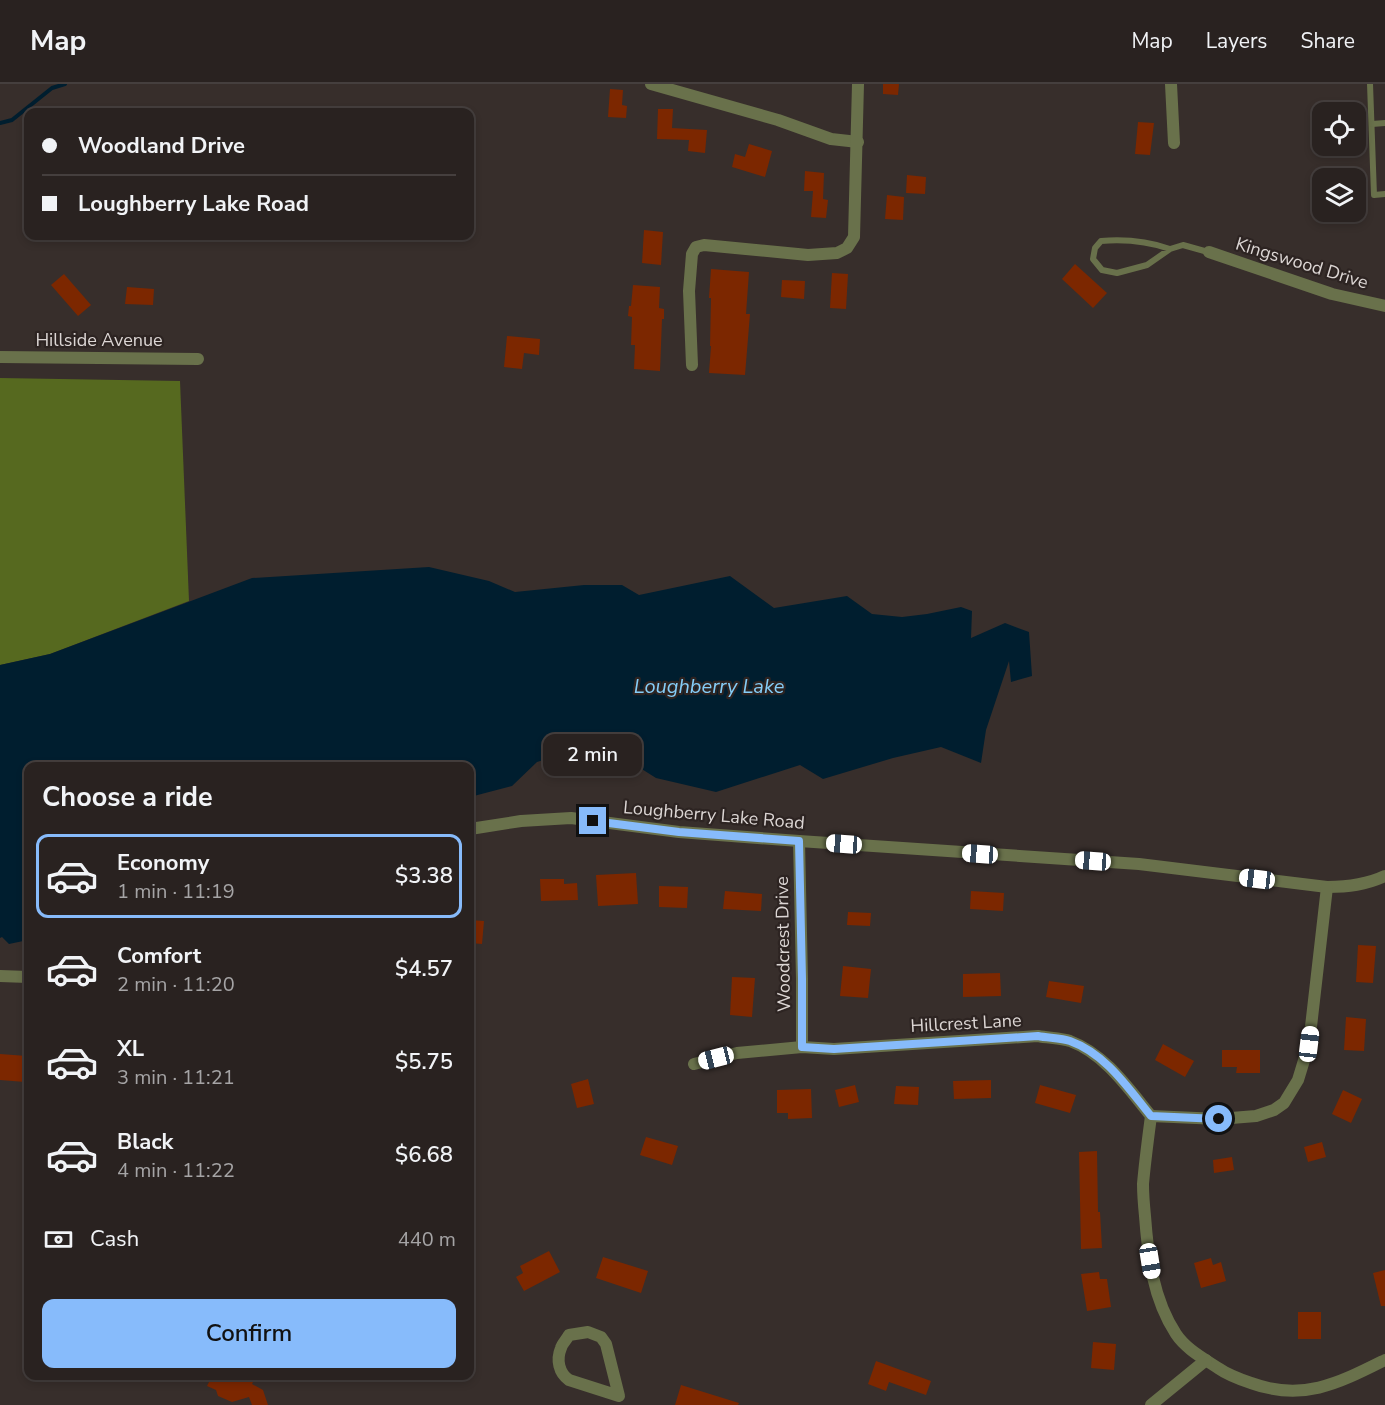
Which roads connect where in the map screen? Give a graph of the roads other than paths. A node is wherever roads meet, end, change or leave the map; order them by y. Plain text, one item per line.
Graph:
1 (651, 84) edge
2 (858, 84) edge
3 (1171, 84) edge
4 (1370, 84) edge
5 (1385, 123) edge
6 (1372, 124) junction
7 (858, 142) junction
8 (1174, 143) dead end
9 (1385, 194) edge
10 (1170, 249) junction
11 (1209, 252) joint
12 (1385, 306) edge
13 (0, 357) edge
14 (198, 359) dead end
15 (692, 365) dead end
16 (474, 828) edge
17 (799, 841) junction
18 (1385, 876) edge
19 (1327, 887) junction
20 (0, 976) edge
21 (24, 977) edge
22 (802, 1047) junction
23 (694, 1064) dead end
24 (1151, 1116) junction
25 (1206, 1360) junction
26 (1385, 1360) edge
27 (620, 1400) edge
28 (1151, 1405) edge

1 - 7 street
2 - 7 street
3 - 8 street
4 - 6 lane
5 - 6 lane
6 - 9 lane
7 - 15 street
10 - 10 lane
10 - 11 lane
11 - 12 street, Kingswood Drive
13 - 14 street, Hillside Avenue
16 - 17 street, Loughberry Lake Road
17 - 19 street, Loughberry Lake Road
17 - 22 street, Woodcrest Drive
18 - 19 street, Loughberry Lake Road
19 - 24 street
20 - 21 street
22 - 23 street, Hillcrest Lane
22 - 24 street, Hillcrest Lane
24 - 25 street
25 - 26 street
25 - 28 street
27 - 27 street

